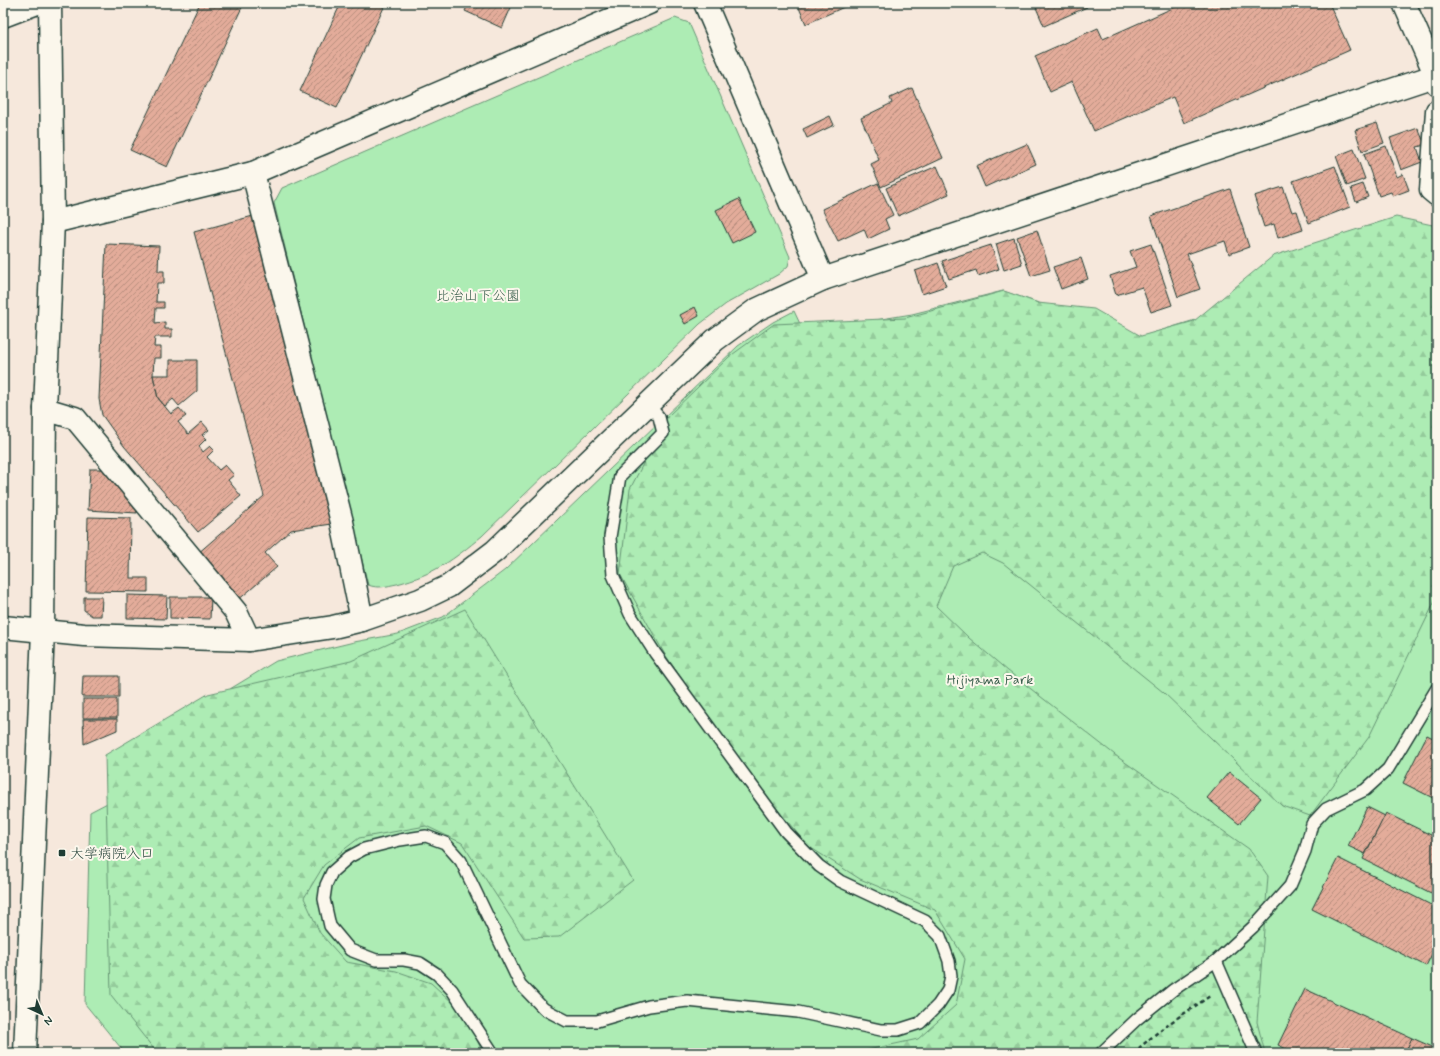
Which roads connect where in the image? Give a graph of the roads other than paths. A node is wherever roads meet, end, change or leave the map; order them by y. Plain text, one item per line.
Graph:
1 (37, 3) edge
2 (50, 3) edge
3 (649, 3) edge
4 (705, 3) edge
5 (1404, 3) edge
6 (3, 16) edge
7 (1437, 78) edge
8 (1437, 111) edge
9 (253, 173) junction
10 (1437, 195) edge
11 (53, 222) junction
12 (823, 279) junction
13 (647, 403) junction
14 (45, 409) junction
15 (362, 620) junction
16 (3, 628) edge
17 (43, 631) junction
18 (249, 640) junction
19 (1437, 688) edge
20 (1216, 961) junction
21 (25, 1053) edge
22 (493, 1053) edge
23 (1101, 1053) edge
24 (1256, 1053) edge

1 - 6 main road
2 - 11 main road
3 - 9 main road
4 - 12 main road
5 - 7 main road
7 - 12 main road
8 - 10 main road
9 - 11 main road
9 - 15 main road
11 - 14 main road
12 - 13 main road
13 - 15 main road
13 - 22 lane
14 - 17 main road
14 - 18 main road
15 - 18 main road
16 - 17 main road
17 - 18 main road
17 - 21 main road
19 - 20 lane
20 - 23 lane
20 - 24 lane

